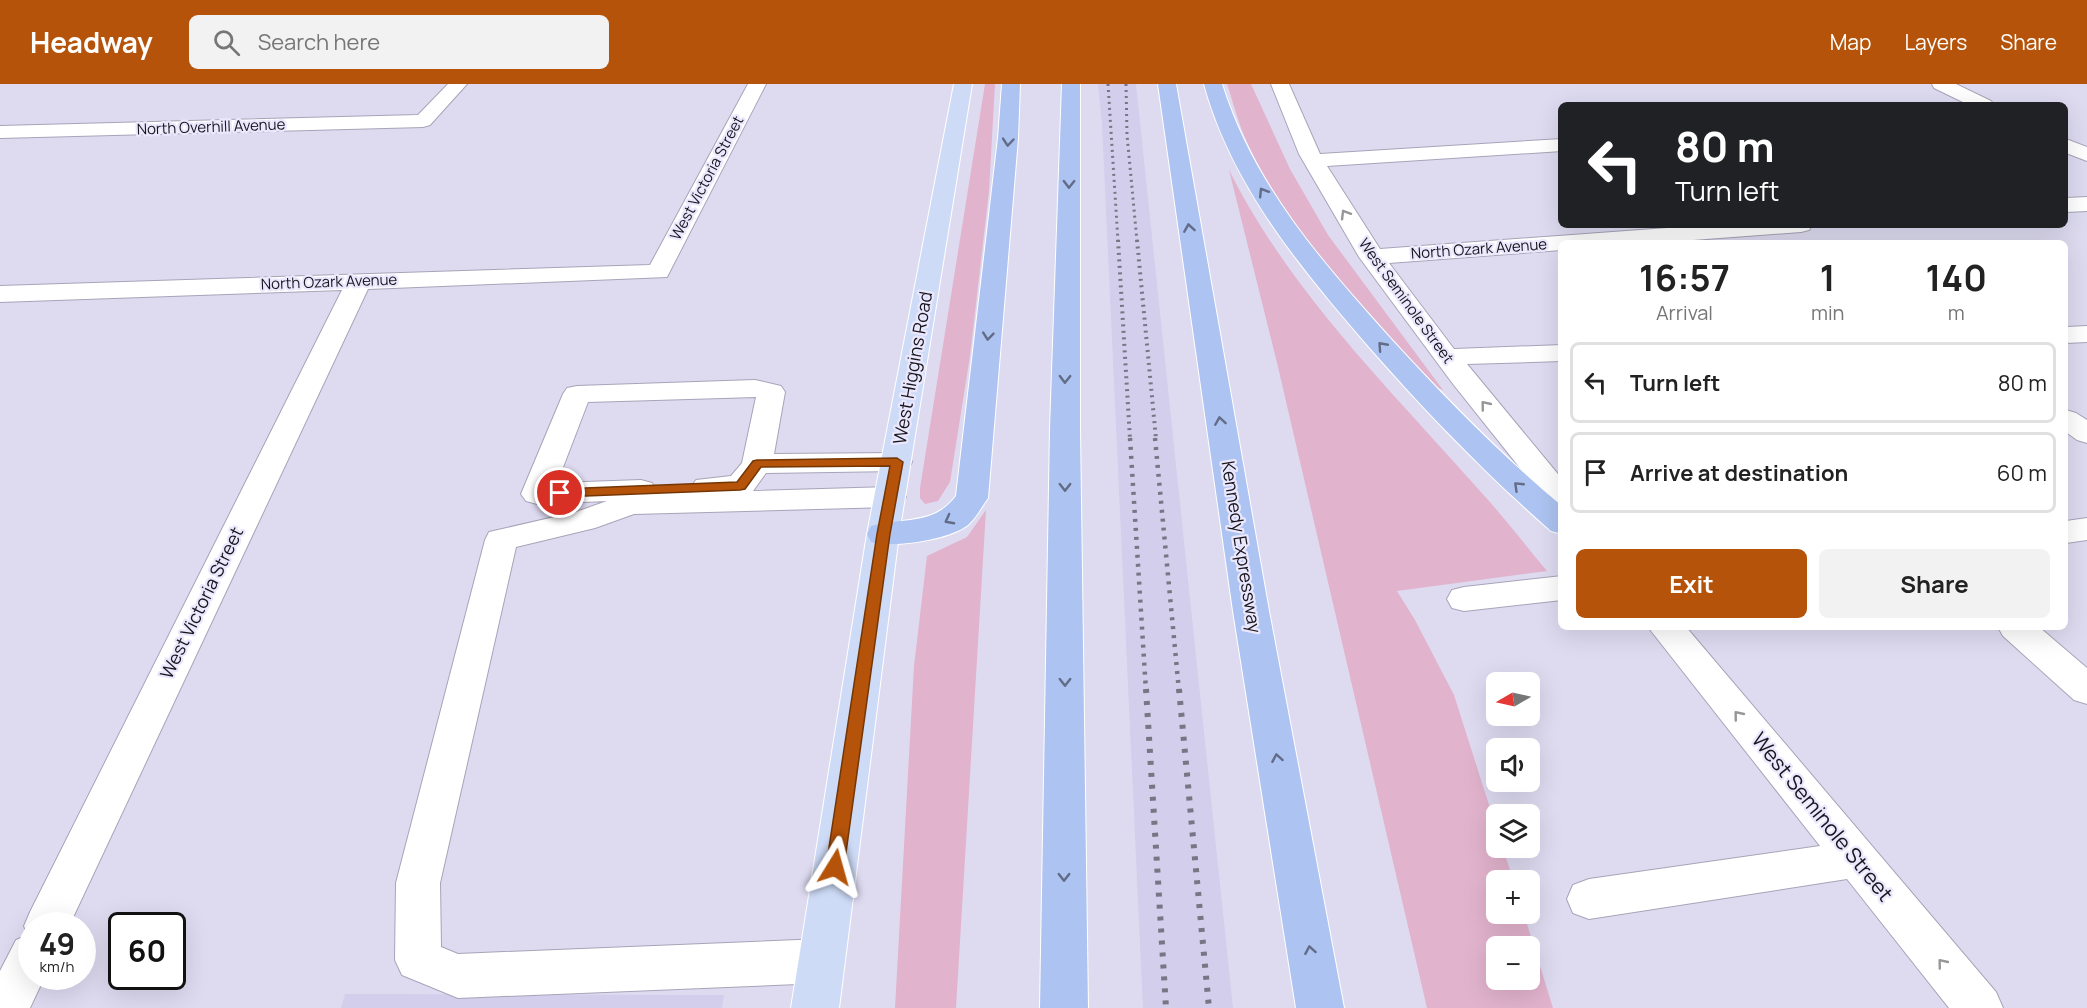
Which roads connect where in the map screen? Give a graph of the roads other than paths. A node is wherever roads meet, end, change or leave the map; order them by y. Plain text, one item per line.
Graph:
1 (458, 84) edge
2 (757, 84) edge
3 (963, 84) edge
4 (1011, 84) edge
5 (1071, 84) edge
6 (1167, 84) edge
7 (1213, 84) edge
8 (1280, 84) edge
9 (1941, 84) edge
10 (1978, 102) edge
11 (0, 132) edge
12 (1558, 144) edge
13 (2068, 146) edge
14 (2087, 155) edge
15 (1313, 161) junction
16 (2087, 204) edge
17 (2068, 205) edge
18 (1761, 228) edge
19 (1599, 240) edge
20 (1558, 243) edge
21 (1371, 257) junction
22 (658, 272) joint
23 (359, 281) junction
24 (0, 294) edge
25 (2087, 334) edge
26 (2068, 335) edge
27 (1558, 353) edge
28 (1447, 357) junction
29 (2068, 420) edge
30 (2087, 434) edge
31 (757, 464) junction
32 (1558, 495) edge
33 (890, 498) junction
34 (1558, 521) edge
35 (2087, 529) edge
36 (2068, 532) edge
37 (1558, 588) edge
38 (1464, 599) dead end
39 (1667, 630) edge
40 (2019, 630) edge
41 (2087, 690) edge
42 (1857, 859) junction
43 (1589, 899) dead end
44 (53, 912) edge
45 (822, 961) junction
46 (18, 984) edge
47 (6, 1008) edge
48 (815, 1008) edge
49 (1064, 1008) edge
50 (1320, 1008) edge
51 (1979, 1008) edge

1 - 11 street, North Overhill Avenue
2 - 22 street, West Victoria Street
3 - 33 main road, West Higgins Road
4 -> 33 highway
5 -> 49 highway
50 -> 6 highway, Kennedy Expressway
34 -> 7 highway
8 - 15 street, West Seminole Street
9 - 10 street
12 - 15 street
13 - 14 street
21 -> 15 street, West Seminole Street
16 - 17 street
18 - 19 street, North Ozark Avenue
20 - 21 street, North Ozark Avenue
21 - 28 street, West Seminole Street
22 - 23 street, North Ozark Avenue
23 - 24 street, North Ozark Avenue
23 - 44 street, West Victoria Street
25 - 26 street
27 - 28 street
32 -> 28 street, West Seminole Street
29 - 30 street
31 - 31 street
31 - 33 street
33 - 45 main road, West Higgins Road
33 - 45 street
35 - 36 street
37 - 38 street
42 -> 39 street, West Seminole Street
40 - 41 street
42 - 43 street
51 -> 42 street, West Seminole Street
45 - 48 main road, West Higgins Road
46 - 47 street

